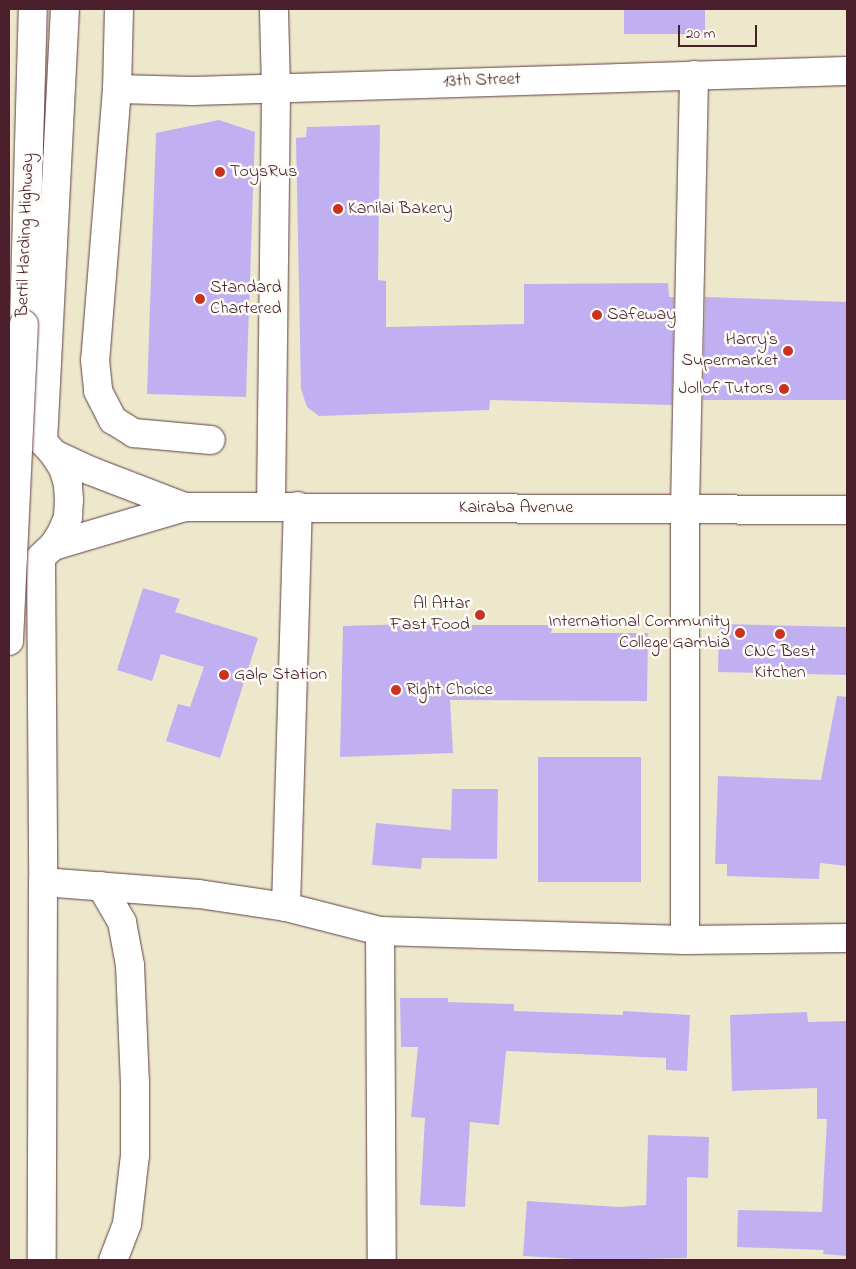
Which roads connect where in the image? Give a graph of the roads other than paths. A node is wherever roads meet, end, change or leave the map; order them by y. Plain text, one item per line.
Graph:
1 (33, 9) edge
2 (65, 9) edge
3 (119, 9) edge
4 (274, 9) edge
5 (847, 71) edge
6 (694, 74) junction
7 (276, 88) junction
8 (117, 89) junction
9 (9, 427) edge
10 (211, 440) dead end
11 (48, 448) junction
12 (271, 506) junction
13 (298, 506) junction
14 (185, 507) junction
15 (685, 508) junction
16 (847, 510) edge
17 (47, 552) junction
18 (9, 572) edge
19 (9, 641) edge
20 (43, 882) junction
21 (102, 886) junction
22 (286, 907) junction
23 (380, 931) junction
24 (847, 938) edge
25 (685, 940) junction
26 (42, 1260) edge
27 (113, 1260) edge
28 (382, 1260) edge

1 - 19 street, Bertil Harding Highway, bridge
2 - 11 street
3 - 8 street
4 - 7 street
5 - 6 street, 13th Street
6 - 7 street, 13th Street
6 - 15 street
7 - 8 street, 13th Street
7 - 12 street
8 - 10 street
9 - 11 street
11 - 14 street
11 - 17 street
12 - 13 street, Kairaba Avenue
12 - 14 street, Kairaba Avenue
13 - 15 street, Kairaba Avenue
13 - 22 street
14 - 17 street
15 - 16 street, Kairaba Avenue
15 - 25 street
17 - 18 street
17 - 20 street
20 - 21 street
20 - 26 street
21 - 22 street
21 - 27 street
22 - 23 street
23 - 25 street
23 - 28 street
24 - 25 street

